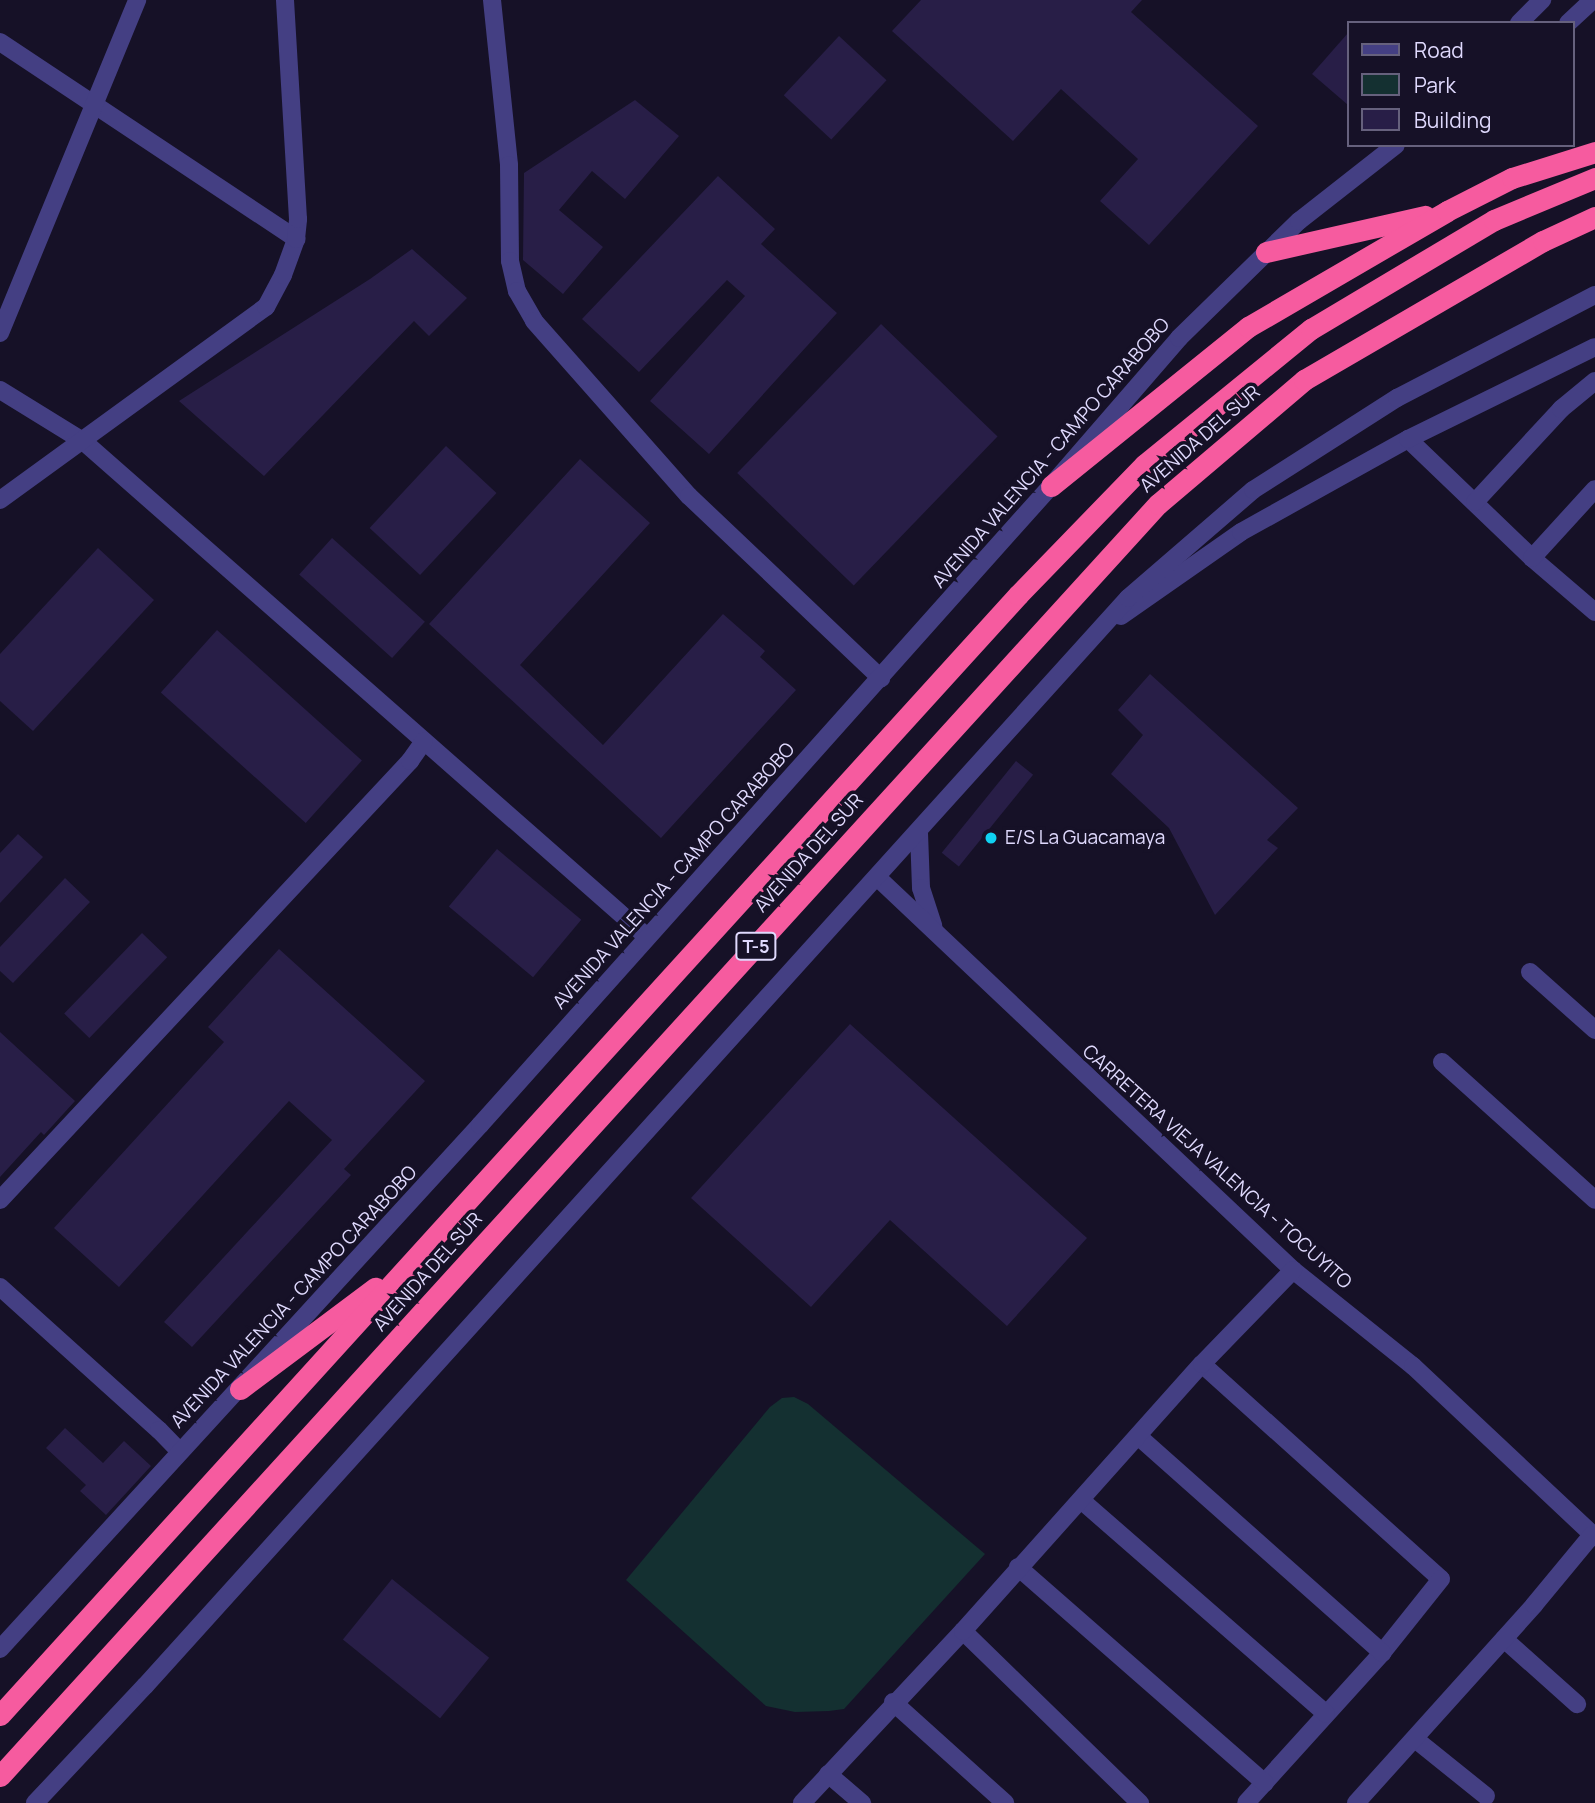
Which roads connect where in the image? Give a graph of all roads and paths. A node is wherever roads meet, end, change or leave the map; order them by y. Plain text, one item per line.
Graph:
1 (137, 0) edge
2 (285, 0) edge
3 (492, 0) edge
4 (1542, 0) edge
5 (1593, 0) edge
6 (1521, 21) edge
7 (1570, 21) edge
8 (0, 42) edge
9 (95, 105) junction
10 (1394, 147) edge
11 (1595, 152) edge
12 (1595, 178) edge
13 (1447, 211) junction
14 (1595, 217) edge
15 (296, 239) junction
16 (1266, 252) junction
17 (1595, 295) edge
18 (0, 333) edge
19 (1595, 347) edge
20 (1595, 381) edge
21 (0, 390) edge
22 (1408, 439) junction
23 (83, 441) junction
24 (1051, 486) junction
25 (1595, 489) edge
26 (0, 500) edge
27 (1475, 502) junction
28 (1532, 558) junction
29 (1595, 612) edge
30 (1095, 634) junction
31 (881, 678) junction
32 (424, 741) junction
33 (919, 833) junction
34 (878, 878) junction
35 (935, 930) junction
36 (646, 936) junction
37 (1530, 972) dead end
38 (1595, 1030) edge
39 (1442, 1062) dead end
40 (0, 1200) edge
41 (1595, 1200) edge
42 (416, 1257) junction
43 (1293, 1270) junction
44 (0, 1287) edge
45 (1202, 1364) junction
46 (240, 1389) junction
47 (1138, 1436) junction
48 (180, 1452) junction
49 (1081, 1500) junction
50 (1594, 1536) edge
51 (1018, 1567) junction
52 (963, 1631) junction
53 (1504, 1639) junction
54 (0, 1649) edge
55 (1382, 1653) junction
56 (893, 1702) junction
57 (1577, 1704) dead end
58 (1326, 1714) junction
59 (0, 1715) edge
60 (1415, 1739) junction
61 (828, 1774) junction
62 (0, 1776) edge
63 (1265, 1783) junction
64 (1486, 1796) dead end
65 (35, 1803) edge
66 (802, 1803) edge
67 (862, 1803) edge
68 (1005, 1803) edge
69 (1140, 1803) edge
70 (1246, 1803) edge
71 (1356, 1803) edge

1 - 9 street
2 - 15 street
3 - 31 street
4 - 6 street
5 - 7 street
8 - 9 street
9 - 15 street
9 - 18 street
10 - 16 street, AVENIDA VALENCIA - CAMPO CARABOBO
11 - 13 highway
12 - 42 highway, AVENIDA DEL SUR / T-5
13 - 16 highway
13 - 24 highway
14 - 62 highway, AVENIDA DEL SUR / T-5
15 - 23 street
16 - 24 street, AVENIDA VALENCIA - CAMPO CARABOBO
17 - 30 street
19 - 22 street
20 - 27 street
21 - 23 street
22 - 27 street
22 - 30 street
23 - 26 street
23 - 32 street
24 - 31 street, AVENIDA VALENCIA - CAMPO CARABOBO
25 - 28 street
27 - 28 street
28 - 29 street
30 - 33 street
31 - 36 street, AVENIDA VALENCIA - CAMPO CARABOBO
32 - 36 street
32 - 40 street
33 - 34 street
33 - 35 street
34 - 35 street, CARRETERA VIEJA VALENCIA - TOCUYITO
34 - 65 street
35 - 43 street, CARRETERA VIEJA VALENCIA - TOCUYITO
36 - 46 street, AVENIDA VALENCIA - CAMPO CARABOBO
37 - 38 street
39 - 41 street
42 - 46 highway
42 - 59 highway, AVENIDA DEL SUR / T-5
43 - 45 street
43 - 50 street, CARRETERA VIEJA VALENCIA - TOCUYITO
44 - 48 street
45 - 47 street
45 - 55 street
46 - 48 street, AVENIDA VALENCIA - CAMPO CARABOBO
47 - 49 street
47 - 55 street
48 - 54 street, AVENIDA VALENCIA - CAMPO CARABOBO
49 - 51 street
49 - 58 street
50 - 53 street
51 - 52 street
51 - 63 street
52 - 56 street
52 - 69 street
53 - 57 street
53 - 60 street
55 - 58 street
56 - 61 street
56 - 68 street
58 - 63 street
60 - 64 street
60 - 71 street
61 - 66 street
61 - 67 street
63 - 70 street

